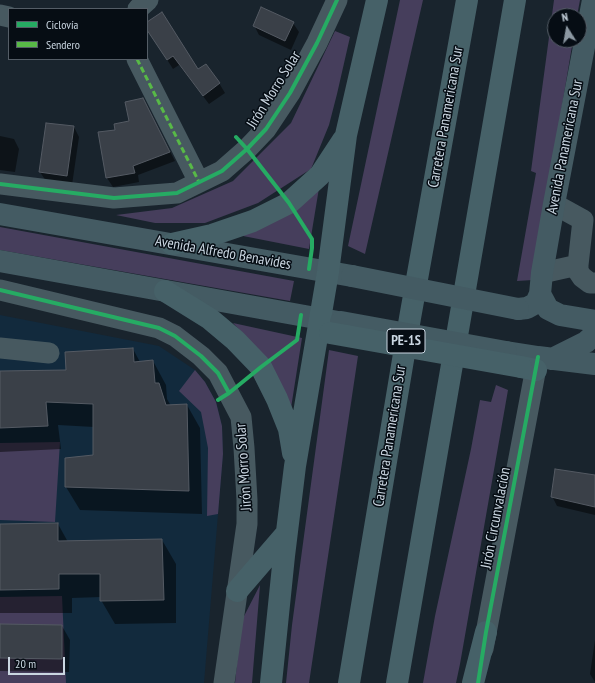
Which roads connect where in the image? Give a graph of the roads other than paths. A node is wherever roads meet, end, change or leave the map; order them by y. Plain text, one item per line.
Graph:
1 (148, 0) edge
2 (337, 0) edge
3 (377, 0) edge
4 (467, 0) edge
5 (515, 0) edge
6 (593, 0) edge
7 (139, 8) edge
8 (137, 60) edge
9 (346, 135) junction
10 (198, 182) junction
11 (0, 184) edge
12 (554, 204) junction
13 (0, 214) edge
14 (589, 222) edge
15 (172, 244) junction
16 (0, 261) edge
17 (578, 265) junction
18 (328, 272) junction
19 (541, 283) junction
20 (595, 283) edge
21 (0, 290) edge
22 (165, 291) junction
23 (595, 321) edge
24 (327, 326) junction
25 (595, 334) edge
26 (0, 348) edge
27 (49, 353) dead end
28 (537, 363) junction
29 (595, 364) edge
30 (295, 466) junction
31 (286, 534) junction
32 (237, 591) junction
33 (486, 632) junction
34 (224, 683) edge
35 (271, 683) edge
36 (349, 683) edge
37 (397, 683) edge
38 (473, 683) edge
39 (478, 683) edge

1 - 7 street
2 - 10 street, Jirón Morro Solar
3 - 9 highway
4 - 36 highway, Carretera Panamericana Sur / PE-1S
5 - 37 highway
6 - 12 main road, Avenida Panamericana Sur
8 - 10 street
9 - 15 highway
9 - 18 highway
10 - 11 street, Jirón Morro Solar
12 - 14 street
12 - 19 main road, Avenida Panamericana Sur
13 - 15 main road, Avenida Alfredo Benavides
14 - 17 street
15 - 18 main road, Avenida Alfredo Benavides
16 - 22 main road
17 - 19 street
17 - 20 street
18 - 19 main road, Avenida Alfredo Benavides, bridge
18 - 24 highway
19 - 23 main road
21 - 32 street, Jirón Morro Solar
22 - 24 main road
22 - 30 highway
24 - 28 highway, bridge
24 - 28 main road, bridge
24 - 30 highway
25 - 28 main road
26 - 27 street
28 - 29 main road
28 - 33 street, Jirón Circunvalación
30 - 31 highway
31 - 32 highway
31 - 35 highway
32 - 34 street, Jirón Morro Solar
33 - 38 highway
33 - 39 street, Jirón Circunvalación

